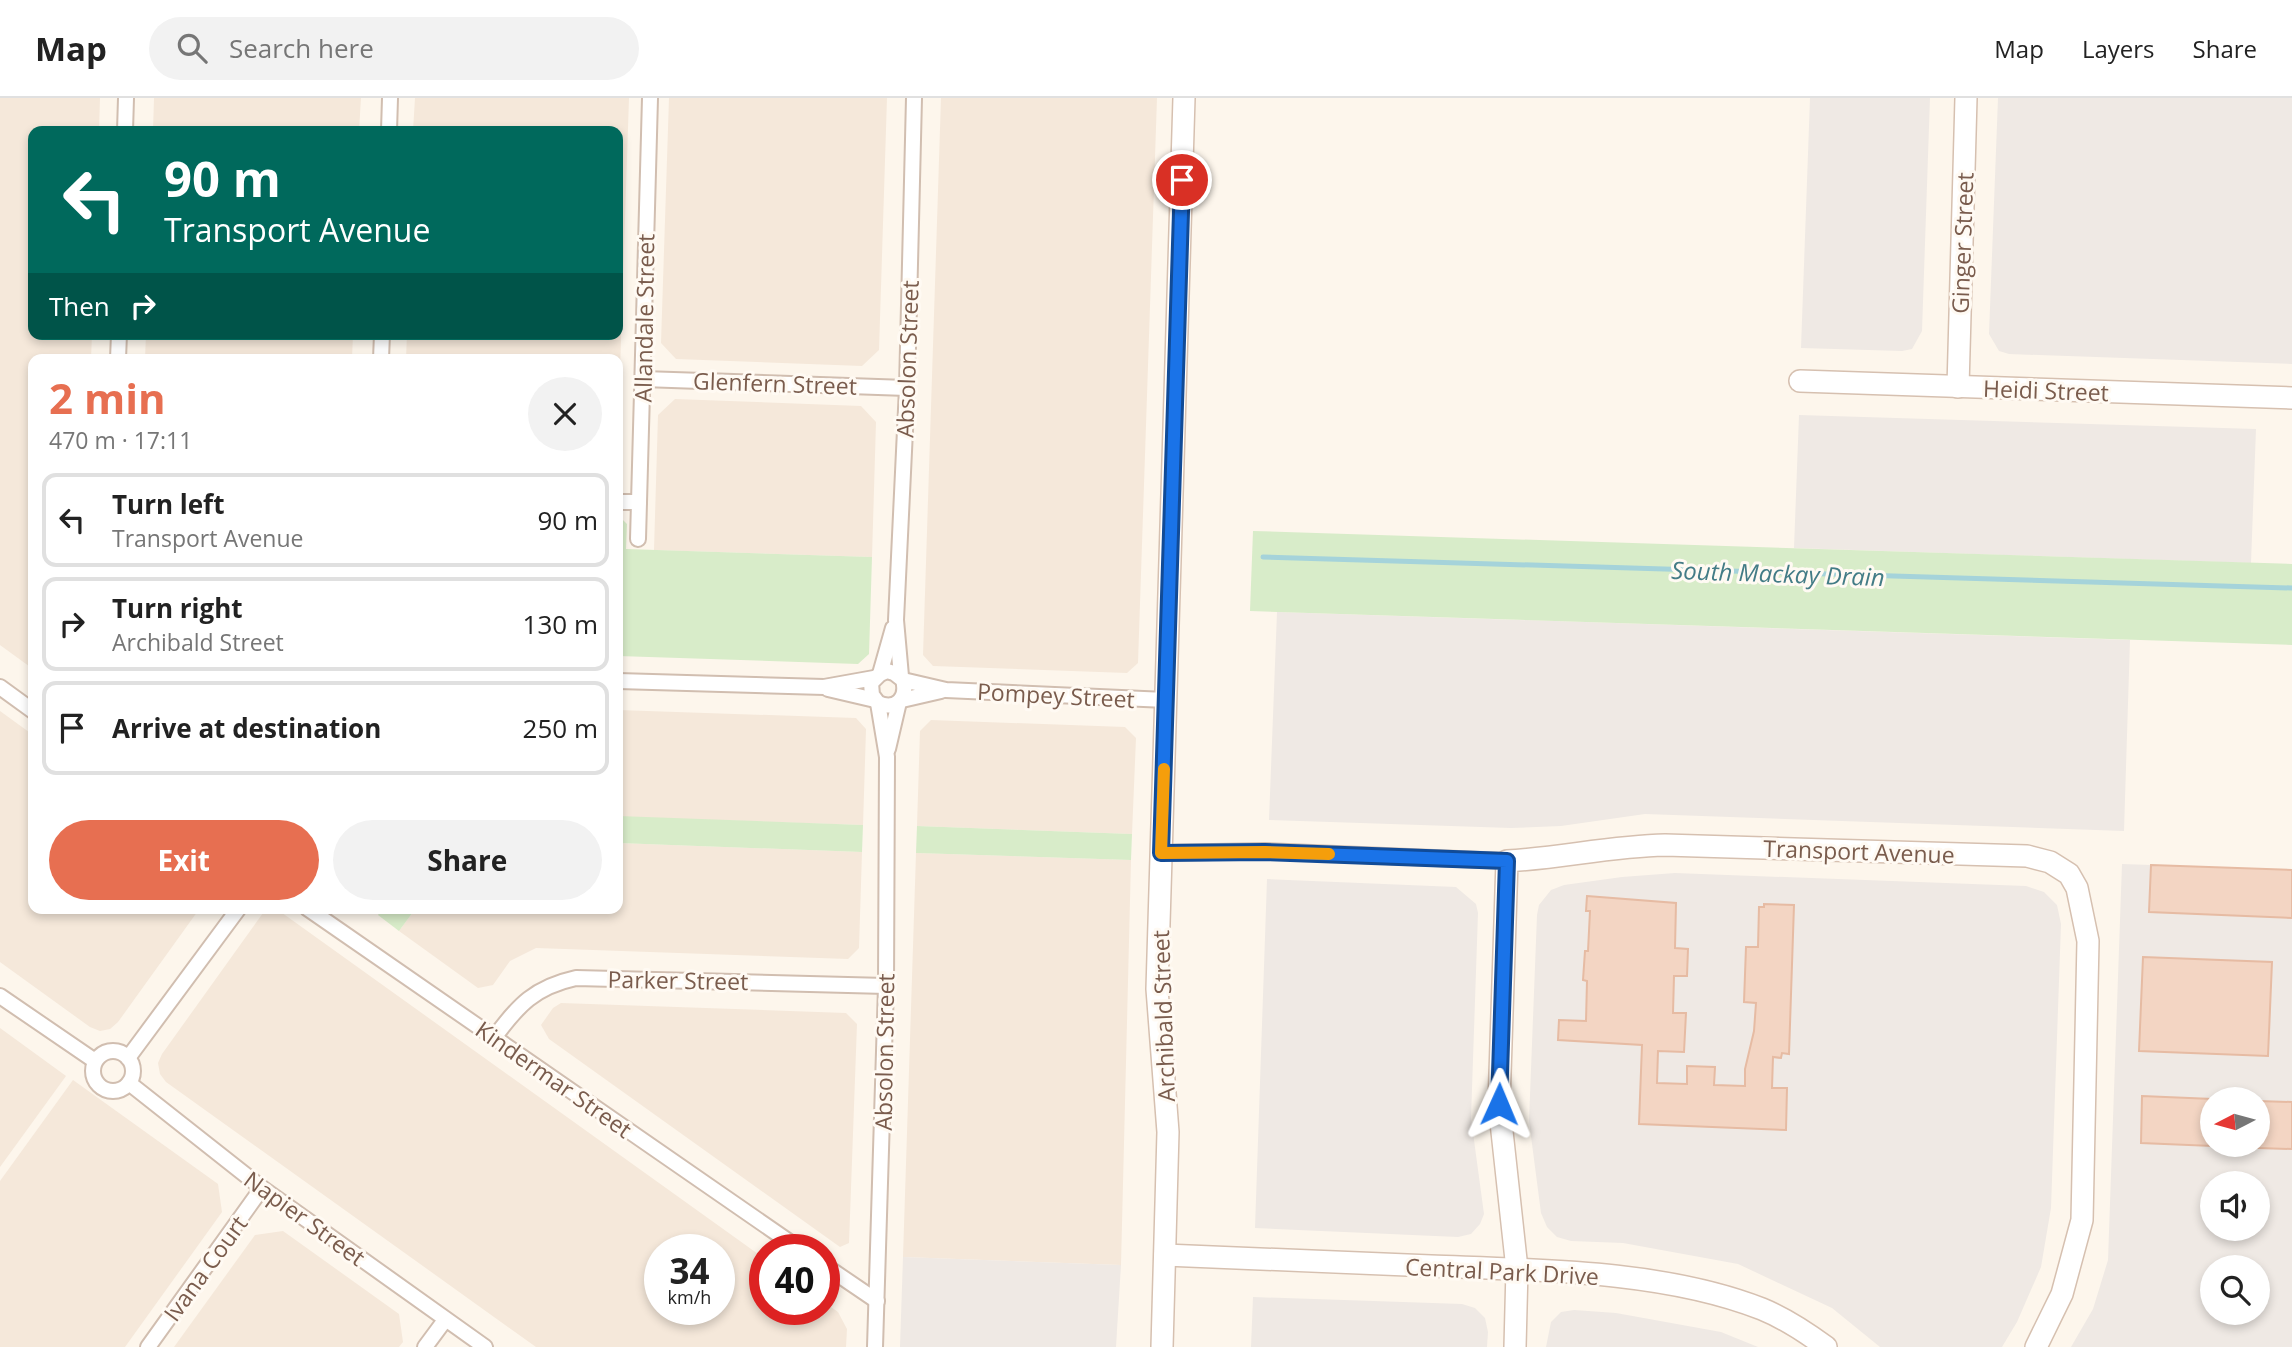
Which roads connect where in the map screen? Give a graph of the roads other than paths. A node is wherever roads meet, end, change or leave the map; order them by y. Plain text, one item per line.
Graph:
1 (126, 98) edge
2 (390, 98) edge
3 (650, 98) edge
4 (914, 98) edge
5 (1184, 98) edge
6 (1966, 98) edge
7 (125, 126) edge
8 (389, 126) edge
9 (643, 379) junction
10 (1800, 381) dead end
11 (1958, 387) junction
12 (906, 388) junction
13 (2292, 398) edge
14 (623, 502) edge
15 (639, 502) junction
16 (638, 538) dead end
17 (896, 620) junction
18 (877, 676) junction
19 (902, 678) junction
20 (623, 681) edge
21 (0, 687) edge
22 (824, 687) junction
23 (946, 690) junction
24 (1166, 700) junction
25 (876, 701) junction
26 (900, 701) junction
27 (28, 707) edge
28 (887, 757) junction
29 (1161, 853) junction
30 (1507, 861) junction
31 (235, 914) edge
32 (316, 914) edge
33 (886, 986) junction
34 (0, 996) edge
35 (494, 1038) junction
36 (128, 1058) junction
37 (95, 1060) junction
38 (129, 1083) junction
39 (262, 1188) junction
40 (778, 1234) edge
41 (1165, 1255) junction
42 (1517, 1269) junction
43 (840, 1276) edge
44 (877, 1301) junction
45 (445, 1320) junction
46 (148, 1347) edge
47 (425, 1347) edge
48 (485, 1347) edge
49 (874, 1347) edge
50 (1162, 1347) edge
51 (1515, 1347) edge
52 (1826, 1347) edge
53 (2036, 1347) edge

1 - 7 street
2 - 8 street
3 - 9 street, Allandale Street
4 - 12 street, Absolon Street
5 - 24 street, Archibald Street
6 - 11 street, Ginger Street
9 - 12 street, Glenfern Street
9 - 15 street, Allandale Street
10 - 11 street, Heidi Street
11 - 13 street, Heidi Street
12 - 17 street, Absolon Street
14 - 15 street
15 - 16 street, Allandale Street
17 - 18 street, Absolon Street
17 - 19 street, Absolon Street
18 - 19 street
18 - 22 street
18 - 25 street
19 - 23 street, Pompey Street
19 - 26 street
20 - 22 street
21 - 27 street
22 - 25 street
23 - 24 street, Pompey Street
23 - 26 street, Pompey Street
24 - 29 street, Archibald Street
25 - 26 street
25 - 28 street, Absolon Street
26 - 28 street, Absolon Street
28 - 33 street, Absolon Street
29 - 30 street, Transport Avenue
29 - 41 street, Archibald Street
30 - 42 street
30 - 53 street, Transport Avenue
31 - 36 street
32 - 35 street, Kindermar Street
33 - 35 street, Parker Street
33 - 44 street, Absolon Street
34 - 37 street
35 - 40 street, Kindermar Street
36 - 37 street
36 - 38 street
37 - 38 street
38 - 39 street, Napier Street
39 - 45 street, Napier Street
39 - 46 street, Ivana Court
41 - 42 street, Central Park Drive
41 - 50 street, Archibald Street
42 - 51 street
42 - 52 street, Central Park Drive
43 - 44 street
44 - 49 street, Absolon Street
45 - 47 street
45 - 48 street, Napier Street

